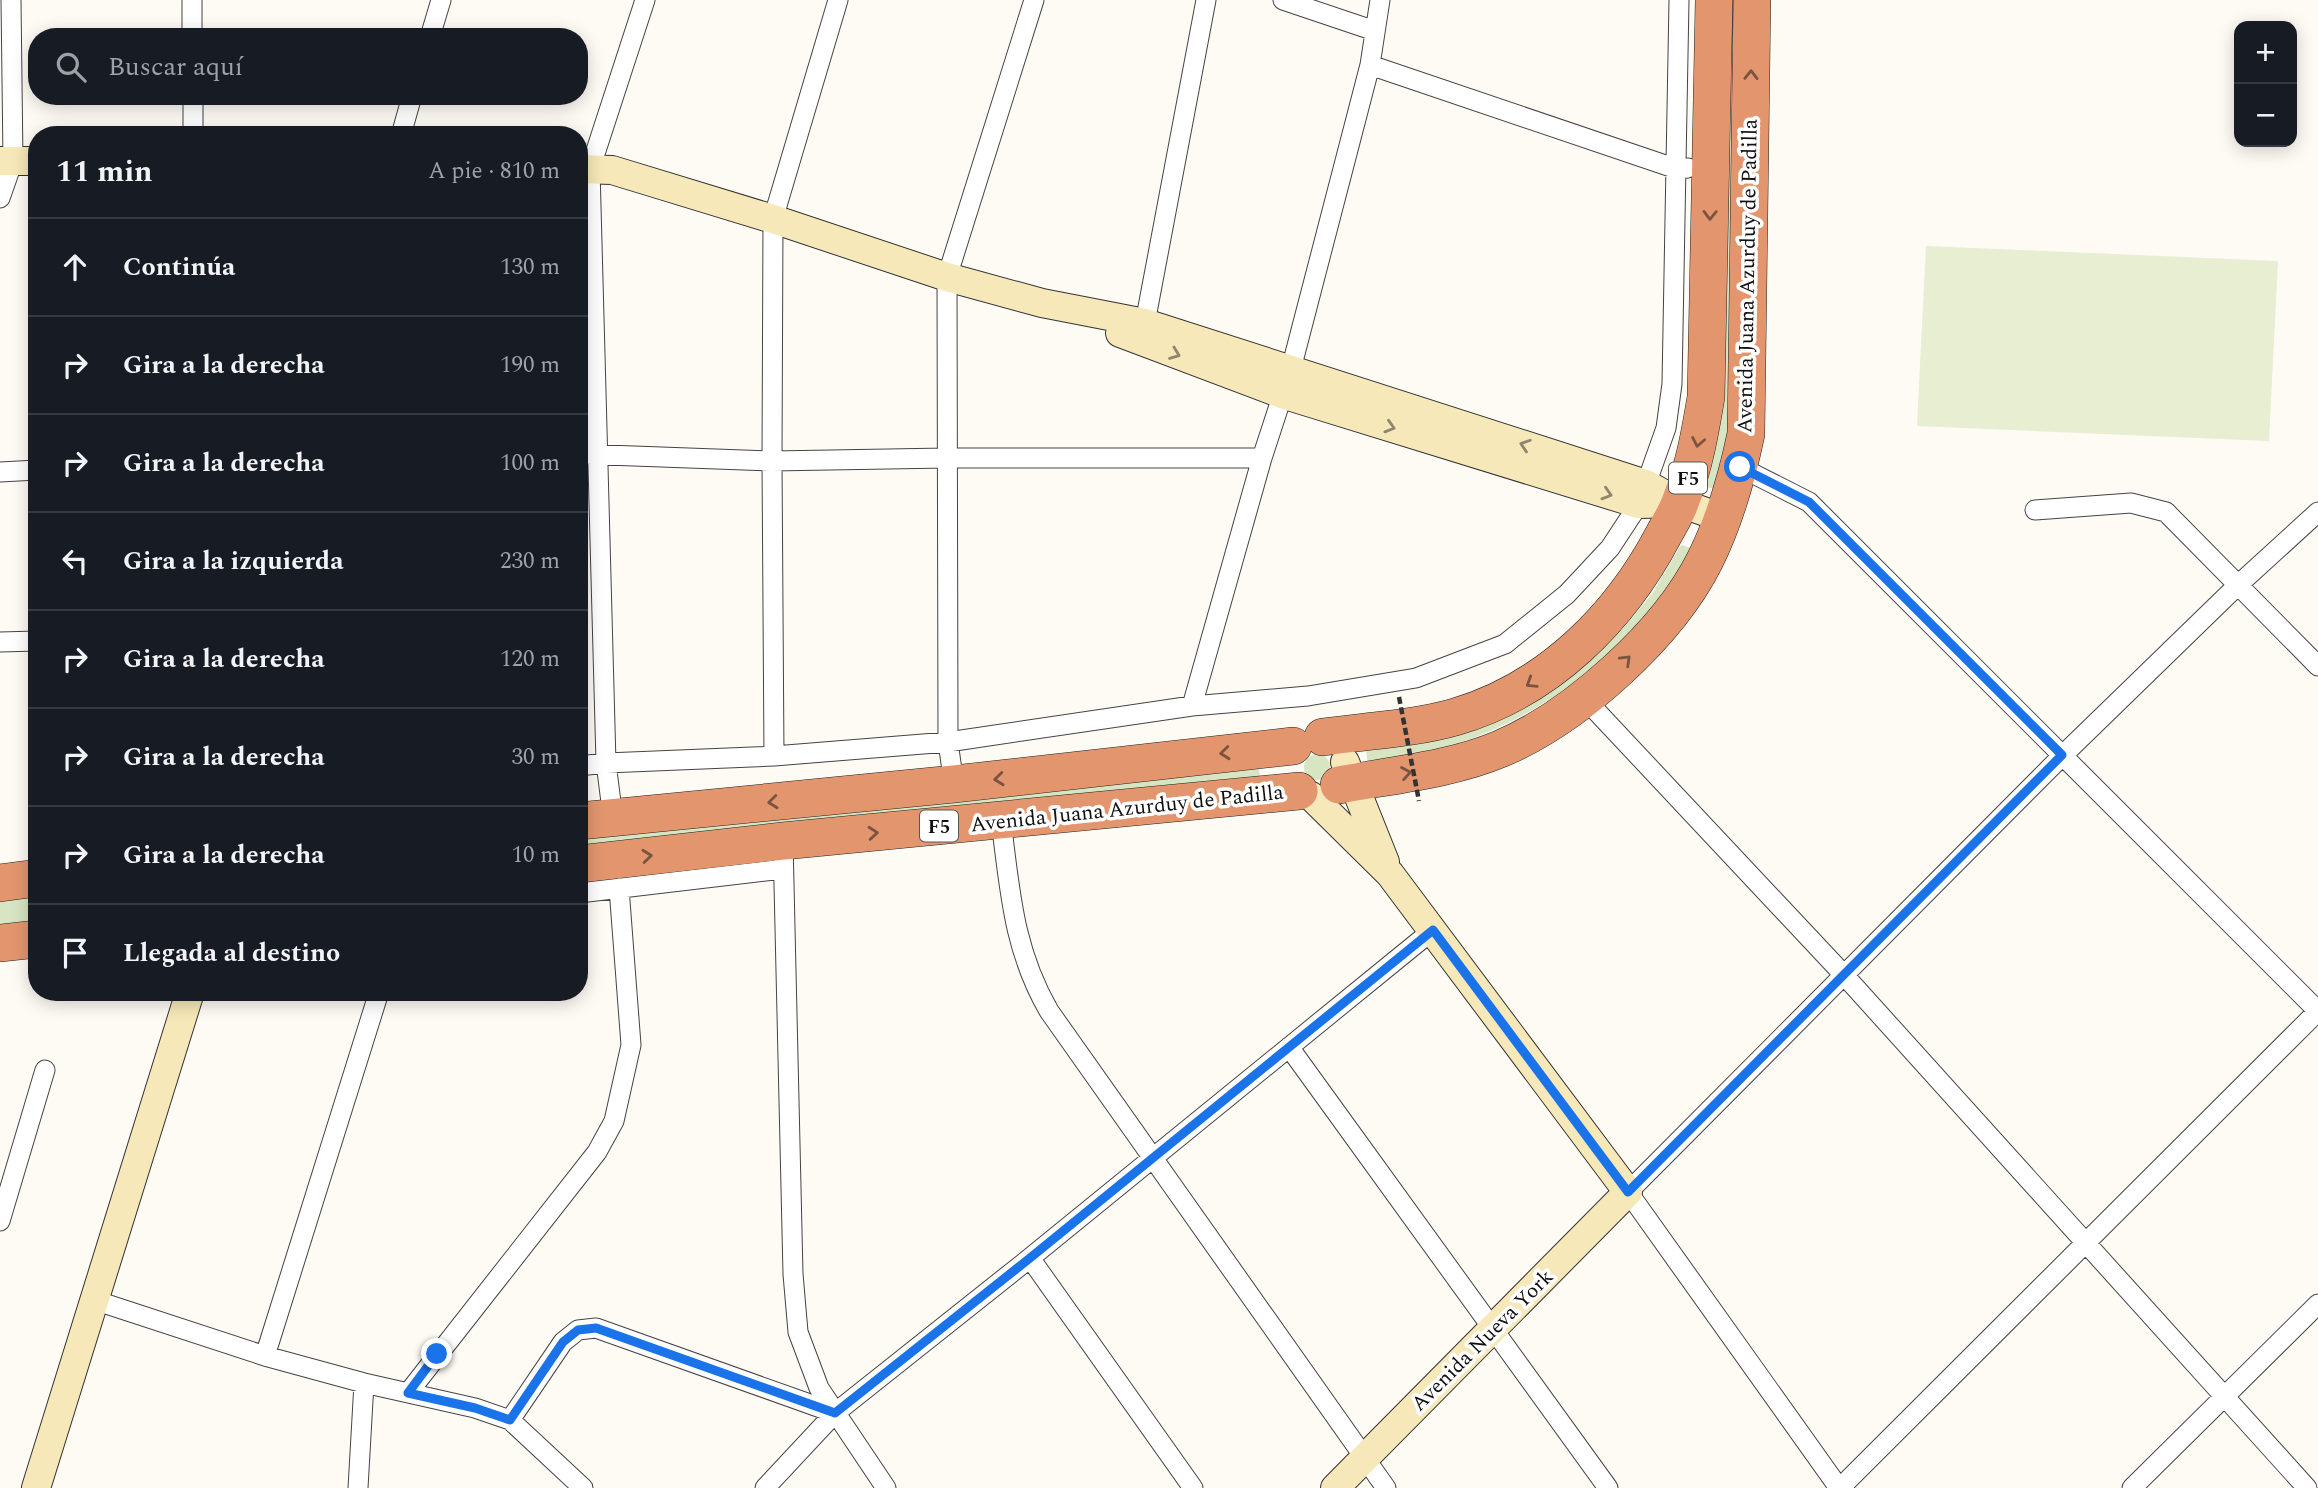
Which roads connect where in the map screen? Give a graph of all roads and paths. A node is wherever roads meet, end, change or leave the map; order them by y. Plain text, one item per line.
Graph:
1 (10, 0) edge
2 (192, 0) edge
3 (441, 0) edge
4 (645, 0) edge
5 (838, 0) edge
6 (1034, 0) edge
7 (1206, 0) edge
8 (1283, 0) edge
9 (1380, 0) edge
10 (1679, 0) edge
11 (1714, 0) edge
12 (1752, 0) edge
13 (192, 28) edge
14 (433, 28) edge
15 (1375, 32) junction
16 (1370, 65) junction
17 (192, 105) edge
18 (409, 105) edge
19 (193, 126) edge
20 (404, 126) edge
21 (588, 158) edge
22 (16, 161) edge
23 (1694, 168) junction
24 (588, 169) edge
25 (0, 198) edge
26 (773, 219) junction
27 (947, 277) junction
28 (1042, 303) junction
29 (1145, 323) junction
30 (1287, 381) junction
31 (588, 397) edge
32 (589, 454) edge
33 (947, 457) junction
34 (1262, 458) junction
35 (772, 461) junction
36 (1740, 467) junction
37 (28, 470) edge
38 (0, 472) edge
39 (1643, 494) junction
40 (1680, 503) junction
41 (2035, 510) dead end
42 (2318, 512) edge
43 (1723, 518) junction
44 (2238, 585) junction
45 (28, 641) edge
46 (0, 642) edge
47 (2318, 666) edge
48 (1399, 697) dead end
49 (1584, 698) junction
50 (1192, 706) junction
51 (948, 742) junction
52 (2062, 755) junction
53 (774, 756) junction
54 (606, 763) junction
55 (588, 765) edge
56 (1323, 771) junction
57 (954, 784) junction
58 (1419, 801) dead end
59 (596, 819) edge
60 (1000, 821) junction
61 (783, 855) junction
62 (588, 864) edge
63 (1390, 874) junction
64 (28, 879) edge
65 (0, 883) edge
66 (619, 888) junction
67 (588, 892) edge
68 (1433, 930) junction
69 (28, 940) edge
70 (0, 943) edge
71 (1844, 975) junction
72 (187, 1001) edge
73 (376, 1001) edge
74 (1289, 1047) junction
75 (45, 1070) dead end
76 (1152, 1159) junction
77 (1628, 1192) junction
78 (0, 1221) edge
79 (2085, 1243) junction
80 (1030, 1258) junction
81 (94, 1300) junction
82 (2318, 1304) edge
83 (1493, 1328) junction
84 (265, 1356) junction
85 (364, 1383) junction
86 (408, 1393) junction
87 (2225, 1397) junction
88 (835, 1413) junction
89 (510, 1420) junction
90 (1364, 1459) junction
91 (36, 1488) edge
92 (358, 1488) edge
93 (583, 1488) edge
94 (765, 1488) edge
95 (886, 1488) edge
96 (1193, 1488) edge
97 (1335, 1488) edge
98 (1386, 1488) edge
99 (1608, 1488) edge
100 (1839, 1488) edge
101 (2132, 1488) edge
102 (2307, 1488) edge

1 - 22 street
2 - 13 street
3 - 14 street
4 - 21 street
5 - 26 street
6 - 27 street
7 - 29 street
8 - 15 street
9 - 15 street
10 - 23 street
11 - 23 highway, Avenida Juana Azurduy de Padilla / F5
36 -> 12 highway, Avenida Juana Azurduy de Padilla / F5
15 - 16 street
16 - 23 street
16 - 30 street
17 - 19 street
18 - 20 street
22 - 25 street
23 - 39 street
23 -> 40 highway, Avenida Juana Azurduy de Padilla / F5
24 - 26 street
26 - 27 street
26 - 35 street
27 - 28 street
27 - 33 street
28 - 29 street
28 -> 30 street
29 - 30 street
30 - 34 street
30 - 39 street
31 - 32 street
32 - 35 street
32 - 54 street
33 - 34 street
33 - 35 street
33 - 51 street
34 - 50 street
35 - 53 street
36 - 43 highway, Avenida Juana Azurduy de Padilla / F5
36 - 52 street
37 - 38 street
39 - 40 street
39 - 50 street
40 - 43 street
40 -> 56 highway, Avenida Juana Azurduy de Padilla / F5
41 - 44 street
42 - 44 street
49 -> 43 highway, Avenida Juana Azurduy de Padilla / F5
44 - 47 street
44 - 52 street
45 - 46 street
48 - 58 path, bridge
56 -> 49 highway, Avenida Juana Azurduy de Padilla / F5
49 - 71 street
50 - 51 street
51 - 53 street
51 - 57 street
52 - 71 street
52 - 79 street
53 - 54 street
54 - 55 street
54 - 59 street
56 -> 57 highway, Avenida Juana Azurduy de Padilla / F5
56 - 60 highway, Avenida Juana Azurduy de Padilla / F5
56 - 63 street
56 - 63 street
57 -> 59 highway, Avenida Juana Azurduy de Padilla / F5
61 -> 60 highway, Avenida Juana Azurduy de Padilla / F5
60 - 76 street
62 -> 61 highway, Avenida Juana Azurduy de Padilla / F5
61 - 66 street
61 - 88 street
63 - 68 street
64 - 65 highway
66 - 67 street
66 - 86 street
68 - 74 street
68 - 77 street
69 - 70 highway
71 - 77 street
71 - 79 street
72 - 81 street
73 - 84 street
74 - 76 street
74 - 83 street
75 - 78 street
76 - 80 street
76 - 90 street
77 - 83 street, Avenida Nueva York
77 - 100 street
79 - 87 street
79 - 100 street
80 - 88 street
80 - 96 street
81 - 84 street
81 - 91 street
82 - 87 street
83 - 90 street, Avenida Nueva York
83 - 99 street
84 - 85 street
85 - 86 street
85 - 92 street
86 - 89 street
87 - 101 street
87 - 102 street
88 - 89 street
88 - 94 street
88 - 95 street
89 - 93 street
90 - 97 street, Avenida Nueva York
90 - 98 street

